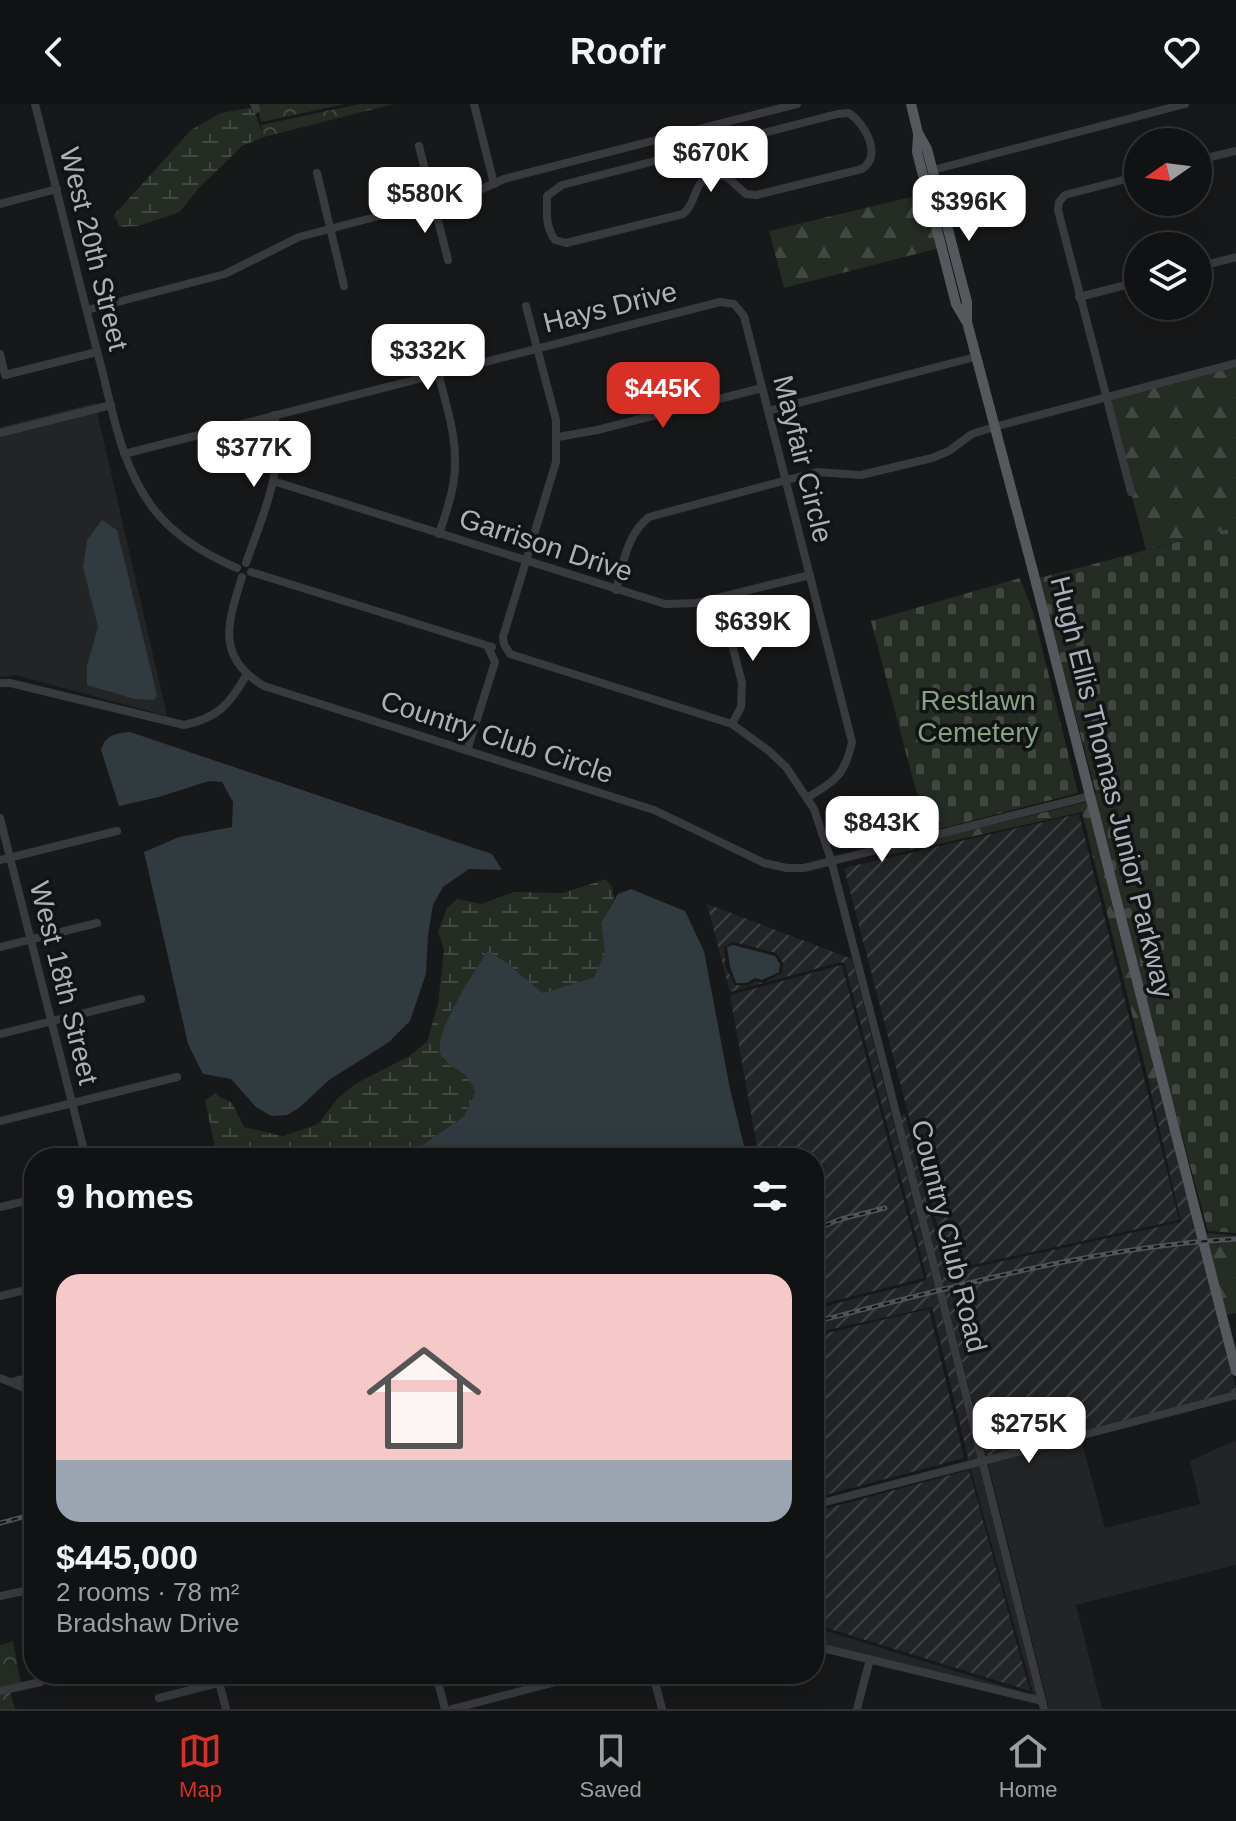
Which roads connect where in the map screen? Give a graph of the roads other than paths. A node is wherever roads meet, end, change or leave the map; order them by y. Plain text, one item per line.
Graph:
1 (35, 104) edge
2 (474, 104) edge
3 (797, 104) edge
4 (911, 104) edge
5 (1185, 104) edge
6 (707, 127) junction
7 (694, 130) junction
8 (918, 133) junction
9 (419, 146) dead end
10 (712, 147) junction
11 (699, 150) junction
12 (1236, 151) edge
13 (1212, 157) edge
14 (933, 170) junction
15 (317, 173) dead end
16 (719, 176) junction
17 (707, 179) junction
18 (1124, 180) edge
19 (494, 184) junction
20 (57, 189) junction
21 (433, 202) junction
22 (0, 204) edge
23 (330, 228) junction
24 (1236, 257) edge
25 (448, 260) dead end
26 (1212, 263) edge
27 (344, 286) dead end
28 (1124, 286) edge
29 (1079, 297) junction
30 (734, 304) joint
31 (526, 306) dead end
32 (87, 310) junction
33 (967, 322) junction
34 (537, 348) junction
35 (97, 352) junction
36 (0, 354) edge
37 (975, 357) junction
38 (1236, 363) edge
39 (438, 373) junction
40 (762, 388) junction
41 (1105, 397) junction
42 (111, 405) junction
43 (768, 411) junction
44 (274, 415) junction
45 (994, 427) junction
46 (0, 433) edge
47 (558, 437) junction
48 (124, 454) junction
49 (273, 481) junction
50 (786, 481) junction
51 (1131, 492) dead end
52 (439, 534) junction
53 (527, 562) junction
54 (244, 570) junction
55 (810, 575) junction
56 (616, 590) junction
57 (720, 598) junction
58 (499, 651) junction
59 (247, 674) junction
60 (0, 683) edge
61 (732, 724) junction
62 (467, 751) junction
63 (1090, 796) junction
64 (808, 797) junction
65 (0, 818) edge
66 (117, 831) dead end
67 (11, 858) junction
68 (0, 860) edge
69 (831, 860) junction
70 (97, 923) dead end
71 (31, 939) junction
72 (0, 947) edge
73 (141, 999) dead end
74 (51, 1021) junction
75 (0, 1034) edge
76 (177, 1077) dead end
77 (72, 1103) junction
78 (0, 1121) edge
79 (83, 1148) edge
80 (24, 1201) edge
81 (0, 1207) edge
82 (24, 1290) edge
83 (0, 1296) edge
84 (1236, 1371) edge
85 (0, 1378) edge
86 (24, 1378) edge
87 (10, 1382) junction
88 (24, 1388) edge
89 (1236, 1395) edge
90 (983, 1460) junction
91 (824, 1502) edge
92 (24, 1591) edge
93 (0, 1596) edge
94 (824, 1648) edge
95 (870, 1659) junction
96 (32, 1684) edge
97 (200, 1684) edge
98 (220, 1684) edge
99 (439, 1684) edge
100 (548, 1684) edge
101 (656, 1684) edge
102 (0, 1691) edge
103 (159, 1698) dead end
104 (1043, 1705) edge
105 (226, 1709) edge
106 (445, 1709) edge
107 (452, 1709) edge
108 (662, 1709) edge
109 (857, 1709) edge

1 - 20 street, West 20th Street
2 - 19 street
3 - 6 street
4 - 8 main road, Hugh Ellis Thomas Junior Parkway
5 - 14 street
6 - 7 street
6 - 10 street
7 - 11 street
7 - 19 street
8 - 14 main road, Hugh Ellis Thomas Junior Parkway
8 - 33 main road, Hugh Ellis Thomas Junior Parkway
9 - 21 street
10 - 11 street
10 - 16 street
10 - 16 street
11 - 17 street
11 - 17 street
12 - 13 street
14 - 33 main road, Hugh Ellis Thomas Junior Parkway
15 - 23 street
16 - 17 street
18 - 29 street
19 - 21 street
20 - 22 street
20 - 32 street, West 20th Street
21 - 23 street
21 - 25 street
23 - 27 street
23 - 32 street
24 - 26 street
28 - 29 street
29 - 41 street
30 - 34 street, Hays Drive
30 - 40 street, Mayfair Circle
31 - 34 street
32 - 35 street, West 20th Street
33 - 37 main road, Hugh Ellis Thomas Junior Parkway
34 - 39 street, Hays Drive
34 - 47 street
35 - 36 street
35 - 42 street, West 20th Street
37 - 43 street
37 - 45 main road, Hugh Ellis Thomas Junior Parkway
38 - 41 street
39 - 44 street, Hays Drive
39 - 52 street
40 - 43 street, Mayfair Circle
40 - 47 street
41 - 45 street
41 - 51 street
42 - 46 street
42 - 48 street, West 20th Street
43 - 50 street, Mayfair Circle
44 - 48 street, Hays Drive
44 - 49 street
45 - 50 street
45 - 63 main road, Hugh Ellis Thomas Junior Parkway
47 - 53 street
48 - 54 street, West 20th Street
49 - 52 street, Garrison Drive
49 - 54 street
50 - 55 street, Mayfair Circle
50 - 56 street
52 - 53 street, Garrison Drive
53 - 56 street, Garrison Drive
53 - 58 street
54 - 58 street, West 20th Street
54 - 59 street
55 - 57 street, Garrison Drive
55 - 64 street, Mayfair Circle
56 - 57 street, Garrison Drive
57 - 61 street
58 - 61 street, Country Club Road
58 - 62 street
59 - 60 street
59 - 62 street, Country Club Circle
61 - 64 street, Country Club Road
62 - 69 street, Country Club Circle
63 - 69 street, Country Club Circle
63 - 84 main road, Hugh Ellis Thomas Junior Parkway
64 - 69 street, Country Club Road
65 - 67 street, West 18th Street
66 - 67 street
67 - 68 street
67 - 71 street, West 18th Street
69 - 90 street, Country Club Road
70 - 71 street
71 - 72 street
71 - 74 street, West 18th Street
73 - 74 street
74 - 75 street
74 - 77 street, West 18th Street
76 - 77 street
77 - 78 street
77 - 79 street, West 18th Street
80 - 81 street
82 - 83 street
85 - 87 street
86 - 87 street
87 - 88 street
89 - 90 street
90 - 91 street
90 - 104 street, Country Club Road
92 - 93 street
94 - 95 street
95 - 104 street
95 - 109 street
96 - 102 street
97 - 103 street
98 - 105 street
99 - 106 street
100 - 107 street
101 - 108 street

